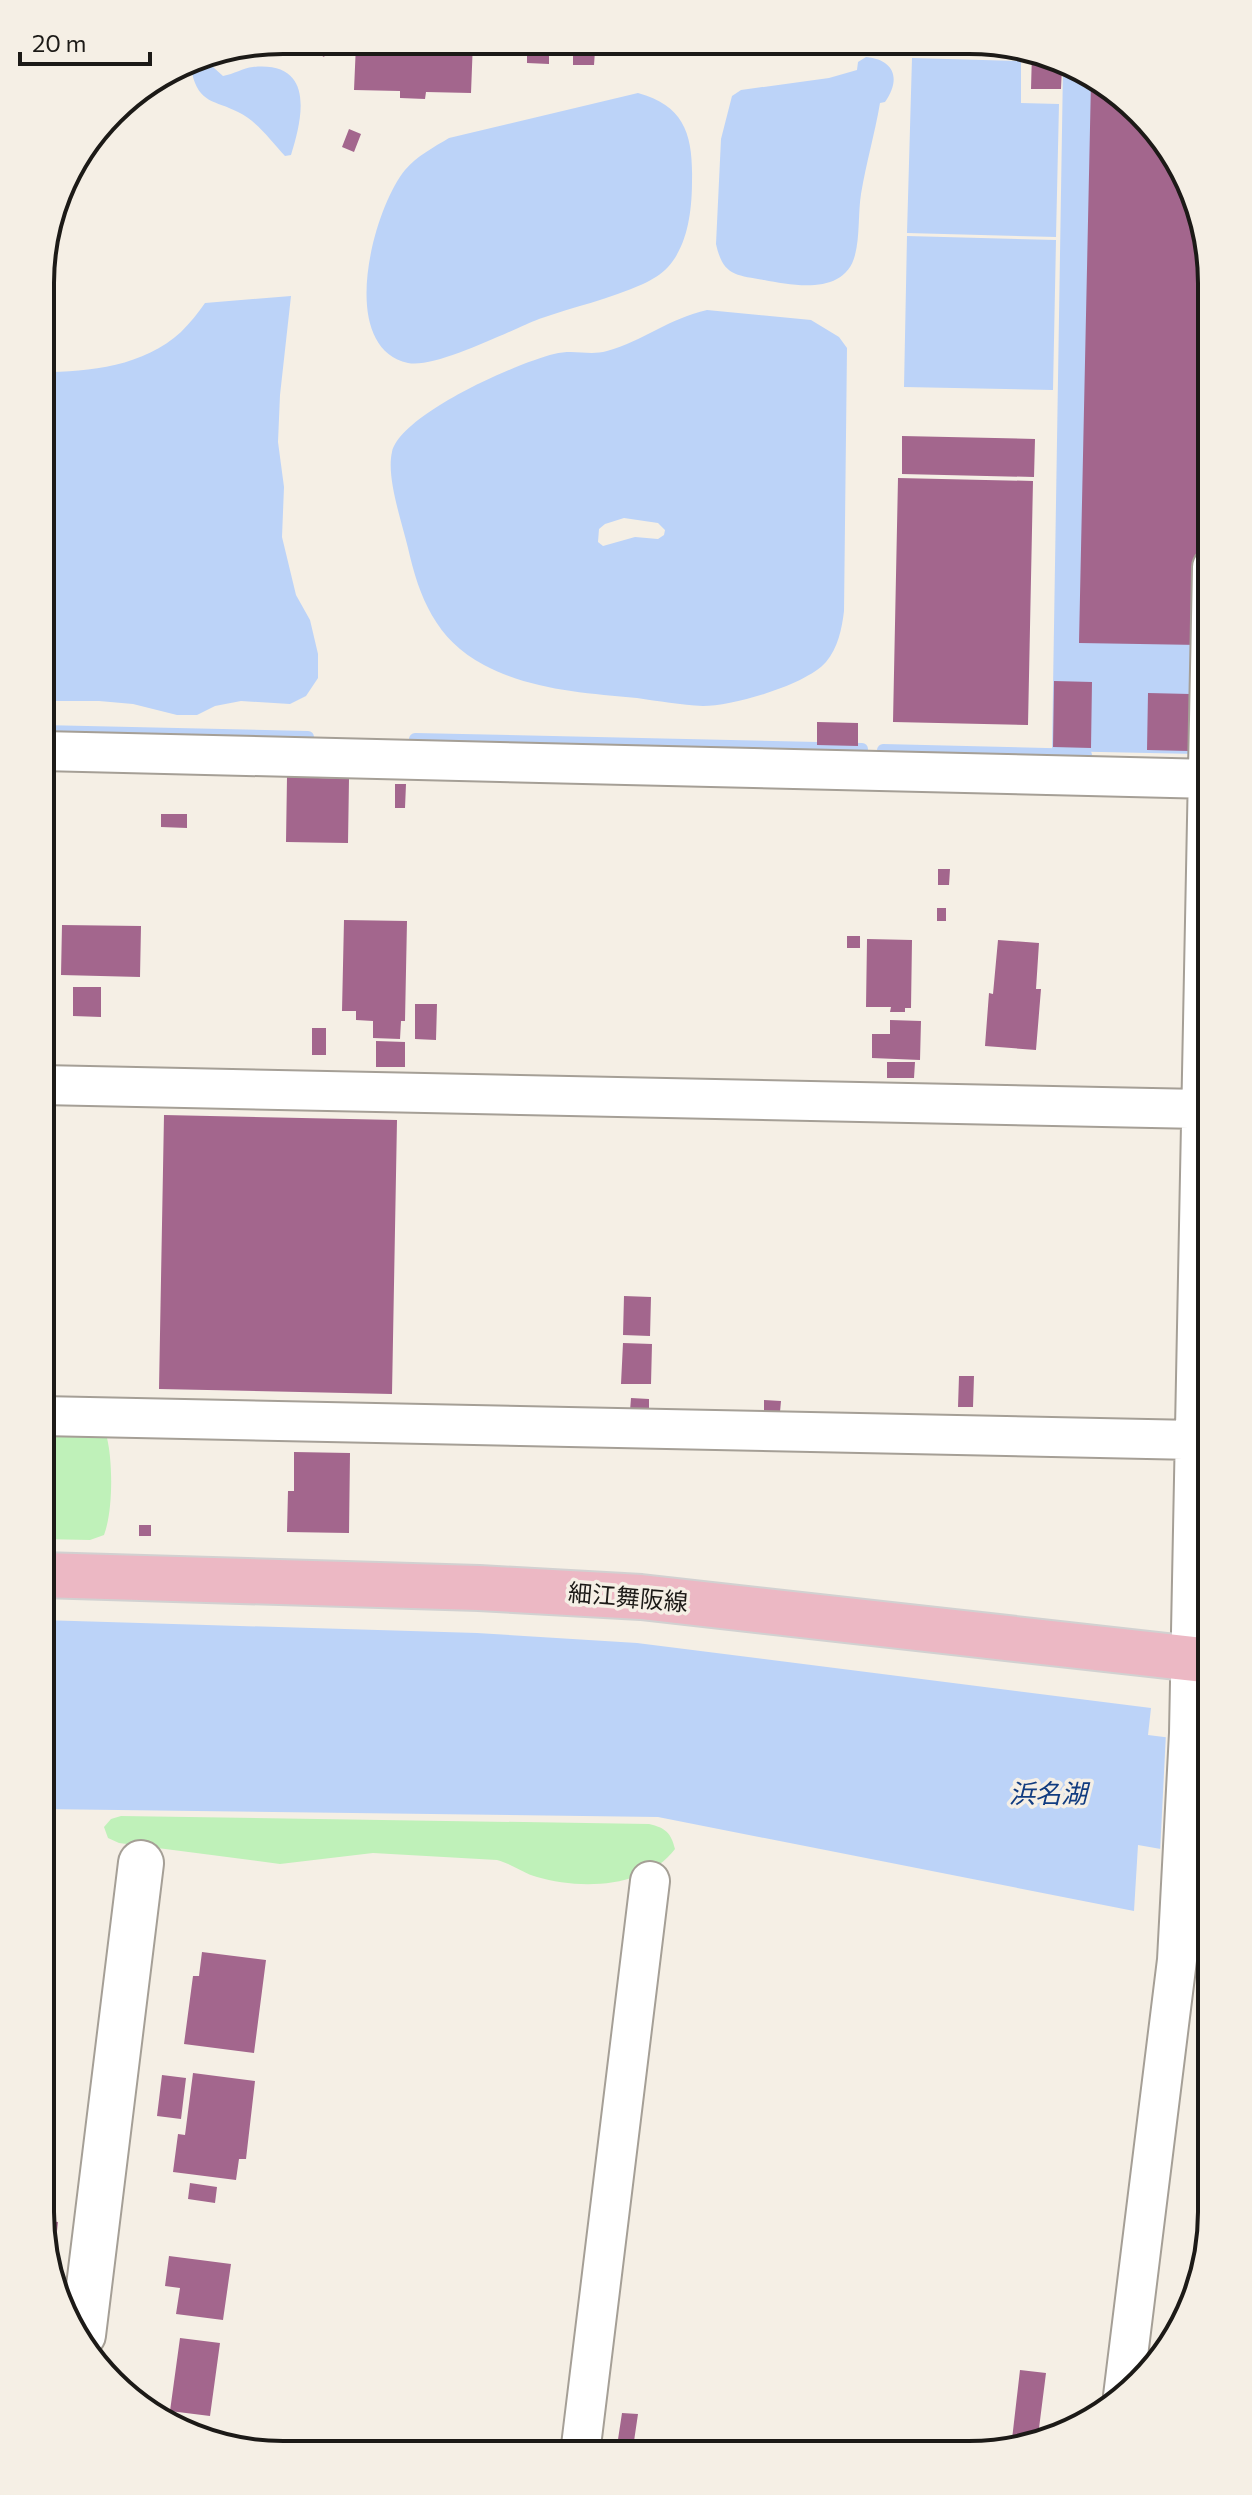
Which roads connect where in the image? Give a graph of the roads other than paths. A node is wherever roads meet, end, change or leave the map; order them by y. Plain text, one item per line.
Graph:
1 (54, 751) edge
2 (1198, 779) edge
3 (54, 1085) edge
4 (1198, 1109) edge
5 (1198, 1274) edge
6 (54, 1416) edge
7 (1195, 1440) junction
8 (1198, 1550) edge
9 (54, 1575) edge
10 (1198, 1660) edge
11 (1198, 1678) edge
12 (141, 1863) dead end
13 (650, 1881) dead end
14 (84, 2324) edge
15 (1125, 2379) edge
16 (582, 2441) edge

1 - 2 street
3 - 4 street
5 - 7 street
6 - 7 street
7 - 8 street
9 - 10 main road, 細江舞阪線
11 - 15 street
12 - 14 street
13 - 16 street

